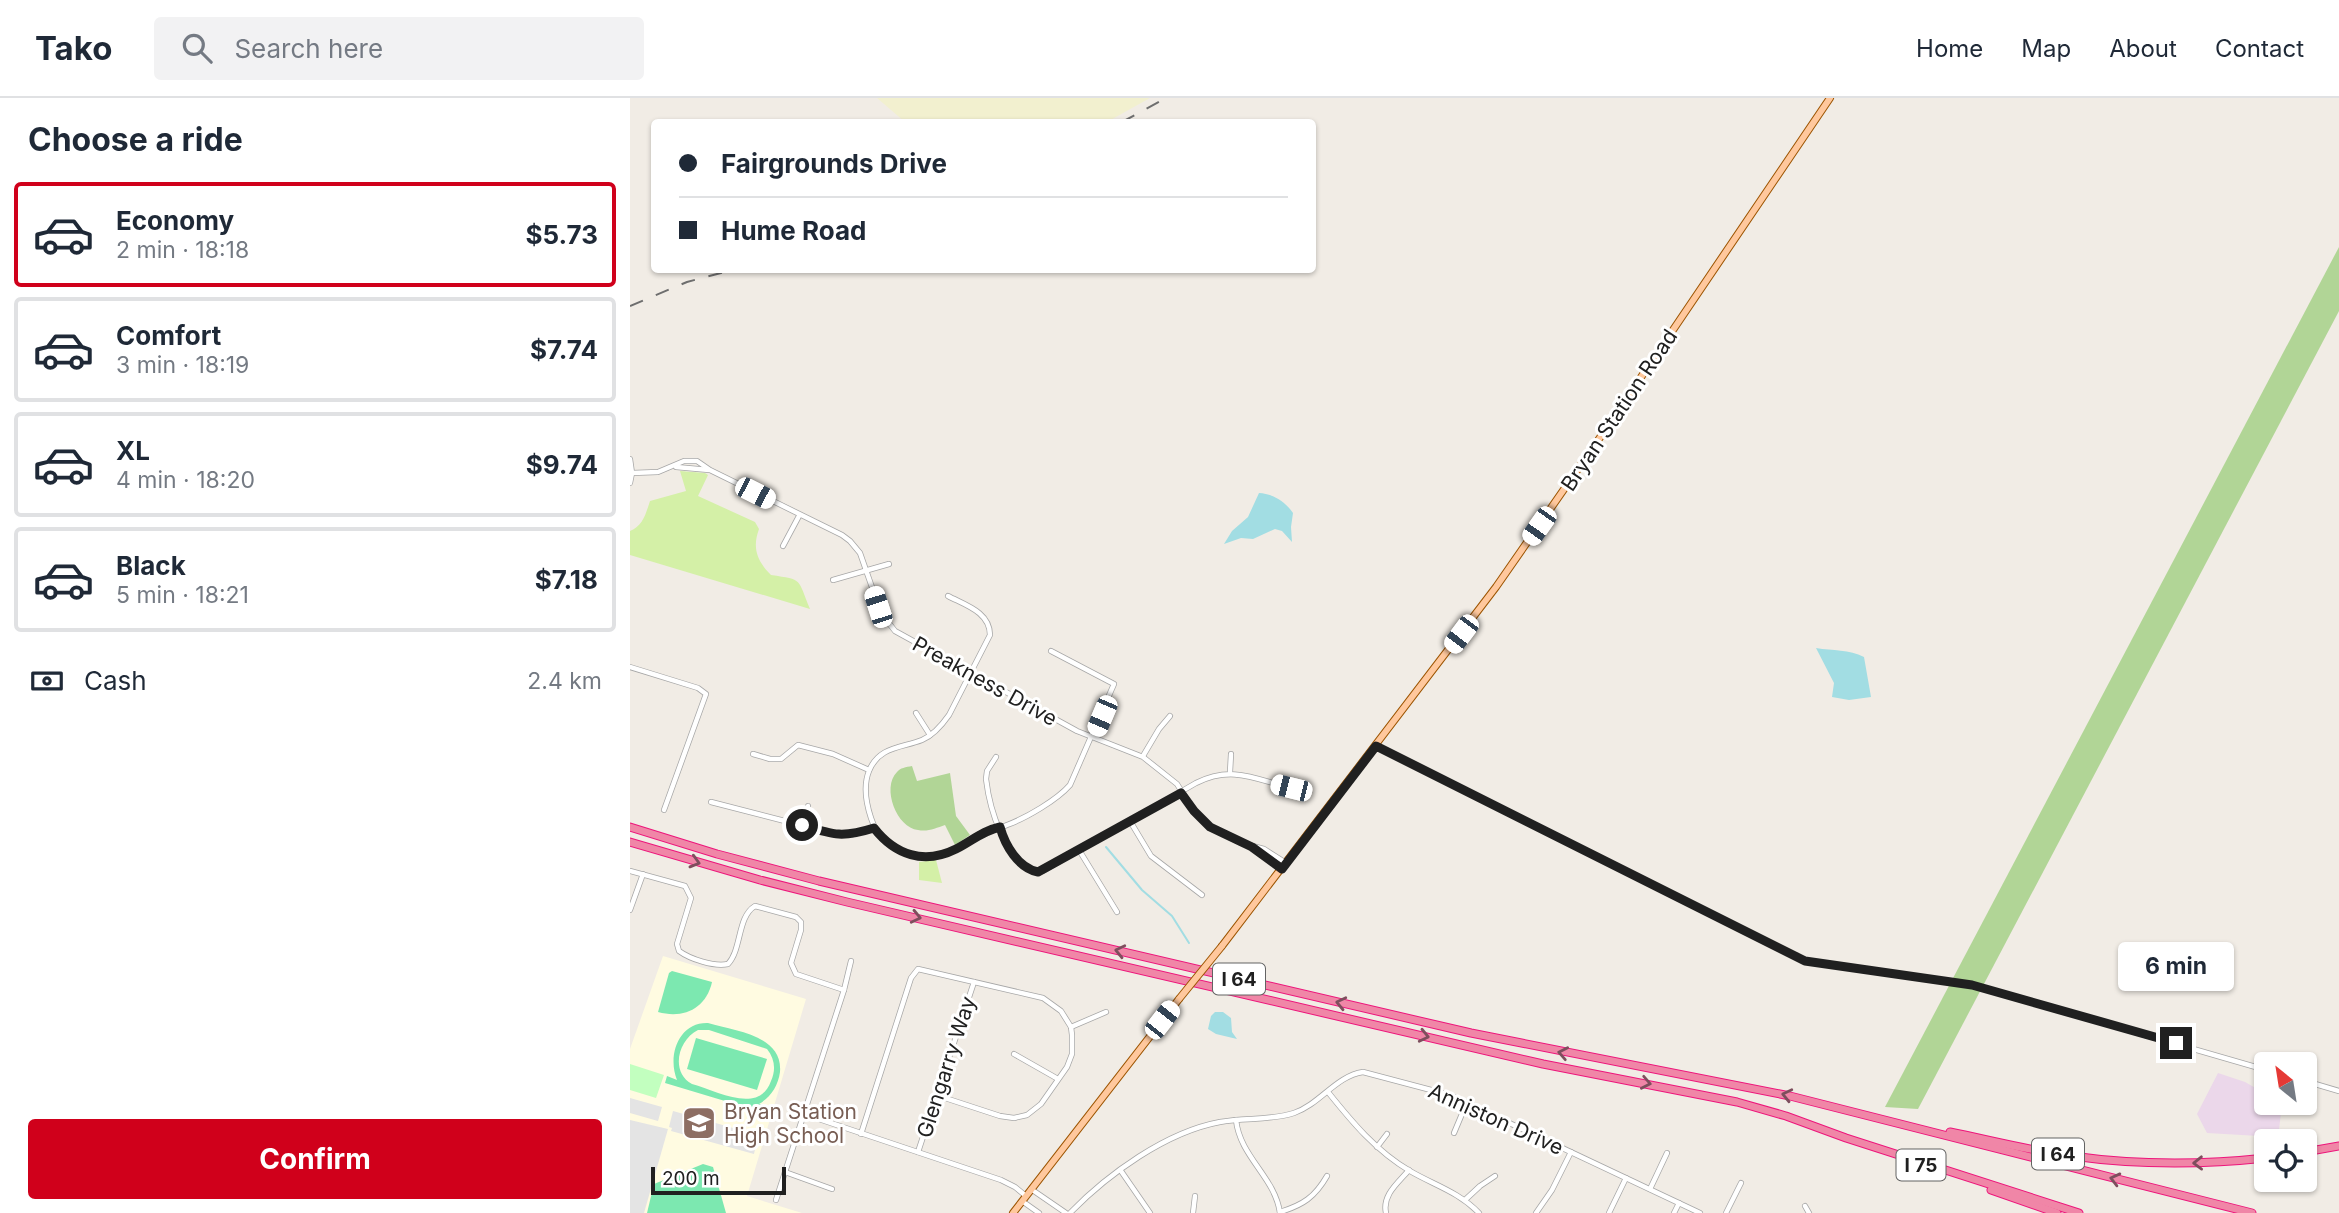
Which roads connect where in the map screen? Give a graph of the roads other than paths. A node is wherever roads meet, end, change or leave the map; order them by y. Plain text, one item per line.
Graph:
1 (1830, 98) edge
2 (630, 459) edge
3 (674, 467) junction
4 (710, 470) junction
5 (632, 473) junction
6 (630, 484) edge
7 (799, 516) junction
8 (783, 546) dead end
9 (889, 564) dead end
10 (866, 572) junction
11 (833, 580) dead end
12 (948, 596) dead end
13 (1051, 651) dead end
14 (630, 667) edge
15 (970, 674) junction
16 (916, 713) dead end
17 (1170, 716) dead end
18 (930, 735) junction
19 (1093, 737) junction
20 (1376, 746) junction
21 (752, 754) dead end
22 (1231, 754) dead end
23 (996, 757) dead end
24 (1143, 757) junction
25 (869, 770) junction
26 (1230, 772) junction
27 (1291, 788) dead end
28 (1181, 793) junction
29 (711, 802) dead end
30 (808, 806) dead end
31 (664, 810) dead end
32 (1130, 821) junction
33 (802, 825) junction
34 (630, 827) edge
35 (1000, 827) junction
36 (874, 828) junction
37 (630, 842) edge
38 (1079, 850) junction
39 (1284, 866) junction
40 (630, 871) edge
41 (643, 874) junction
42 (1202, 895) dead end
43 (630, 910) edge
44 (1117, 912) dead end
45 (851, 961) dead end
46 (974, 982) junction
47 (844, 990) junction
48 (1105, 1012) dead end
49 (1071, 1027) junction
50 (1014, 1054) dead end
51 (2254, 1067) edge
52 (1058, 1079) junction
53 (2317, 1085) edge
54 (2339, 1091) edge
55 (1328, 1092) junction
56 (936, 1095) junction
57 (1467, 1102) junction
58 (1853, 1111) junction
59 (804, 1114) junction
60 (1786, 1116) junction
61 (1236, 1120) junction
62 (1454, 1133) dead end
63 (861, 1134) junction
64 (1387, 1134) dead end
65 (2339, 1146) edge
66 (1377, 1147) junction
67 (2317, 1150) edge
68 (918, 1152) junction
69 (1571, 1152) junction
70 (1667, 1153) dead end
71 (2254, 1159) edge
72 (1409, 1170) junction
73 (1121, 1171) junction
74 (785, 1172) junction
75 (1327, 1176) dead end
76 (1495, 1176) dead end
77 (1626, 1178) junction
78 (1741, 1183) dead end
79 (832, 1189) dead end
80 (1650, 1189) junction
81 (1026, 1195) junction
82 (1195, 1196) dead end
83 (776, 1200) dead end
84 (1465, 1200) junction
85 (1679, 1203) junction
86 (1805, 1206) dead end
87 (1280, 1212) edge
88 (1013, 1213) edge
89 (1039, 1213) edge
90 (1068, 1213) edge
91 (1150, 1213) edge
92 (1193, 1213) edge
93 (1386, 1213) edge
94 (1479, 1213) edge
95 (1536, 1213) edge
96 (1609, 1213) edge
97 (1674, 1213) edge
98 (1700, 1213) edge
99 (1726, 1213) edge
100 (1809, 1213) edge
101 (2057, 1213) edge
102 (2079, 1213) edge
103 (2252, 1213) edge

1 - 20 main road, Bryan Station Road
2 - 5 street
3 - 4 street, Preakness Drive
3 - 4 street, Preakness Drive
3 - 5 street, Preakness Drive
4 - 7 street, Preakness Drive
5 - 6 street
7 - 8 street
7 - 10 street, Preakness Drive
9 - 10 street
10 - 11 street
10 - 15 street, Preakness Drive
12 - 15 street
13 - 19 street
14 - 31 street
15 - 18 street
15 - 19 street, Preakness Drive
16 - 18 street
17 - 24 street
18 - 25 street
19 - 24 street, Preakness Drive
19 - 35 street
20 - 39 main road, Bryan Station Road
20 - 51 street
21 - 25 street
22 - 26 street
23 - 35 street
24 - 28 street, Preakness Drive
25 - 36 street
26 - 27 street
26 - 28 street
28 - 32 street
28 - 39 street, Preakness Drive
29 - 33 street
30 - 33 street
32 - 38 street
32 - 42 street
33 - 36 street
58 -> 34 highway, I 64
35 - 36 street
35 - 38 street
37 -> 60 highway, I 64
38 - 44 street
39 - 81 main road, Bryan Station Road, bridge
40 - 41 street
41 - 43 street
41 - 47 street
45 - 47 street
46 - 49 street
46 - 56 street, Glengarry Way
46 - 63 street
47 - 59 street
48 - 49 street
49 - 52 street
50 - 52 street
52 - 56 street
53 - 54 street
55 - 57 street, Anniston Drive
55 - 61 street, Anniston Drive
55 - 66 street
56 - 68 street, Glengarry Way
57 - 62 street
57 - 69 street, Anniston Drive
71 -> 58 highway, I 64
103 -> 58 highway, I 75
59 - 63 street
59 - 74 street
60 - 101 highway, I 75
60 - 102 highway, I 64
61 - 73 street, Anniston Drive
61 - 87 street
63 - 68 street
64 - 66 street
65 - 67 highway
66 - 72 street
68 - 81 street
69 - 77 street, Anniston Drive
69 - 95 street
70 - 80 street
72 - 84 street
72 - 93 street
73 - 90 street, Anniston Drive
73 - 91 street
74 - 79 street
74 - 83 street
75 - 87 street
76 - 84 street
77 - 80 street, Anniston Drive
77 - 96 street
78 - 99 street
80 - 85 street, Anniston Drive
81 - 88 main road, Bryan Station Road
81 - 89 street
81 - 90 street, Anniston Drive
82 - 92 street
84 - 94 street
85 - 97 street
85 - 98 street, Anniston Drive
86 - 100 street

